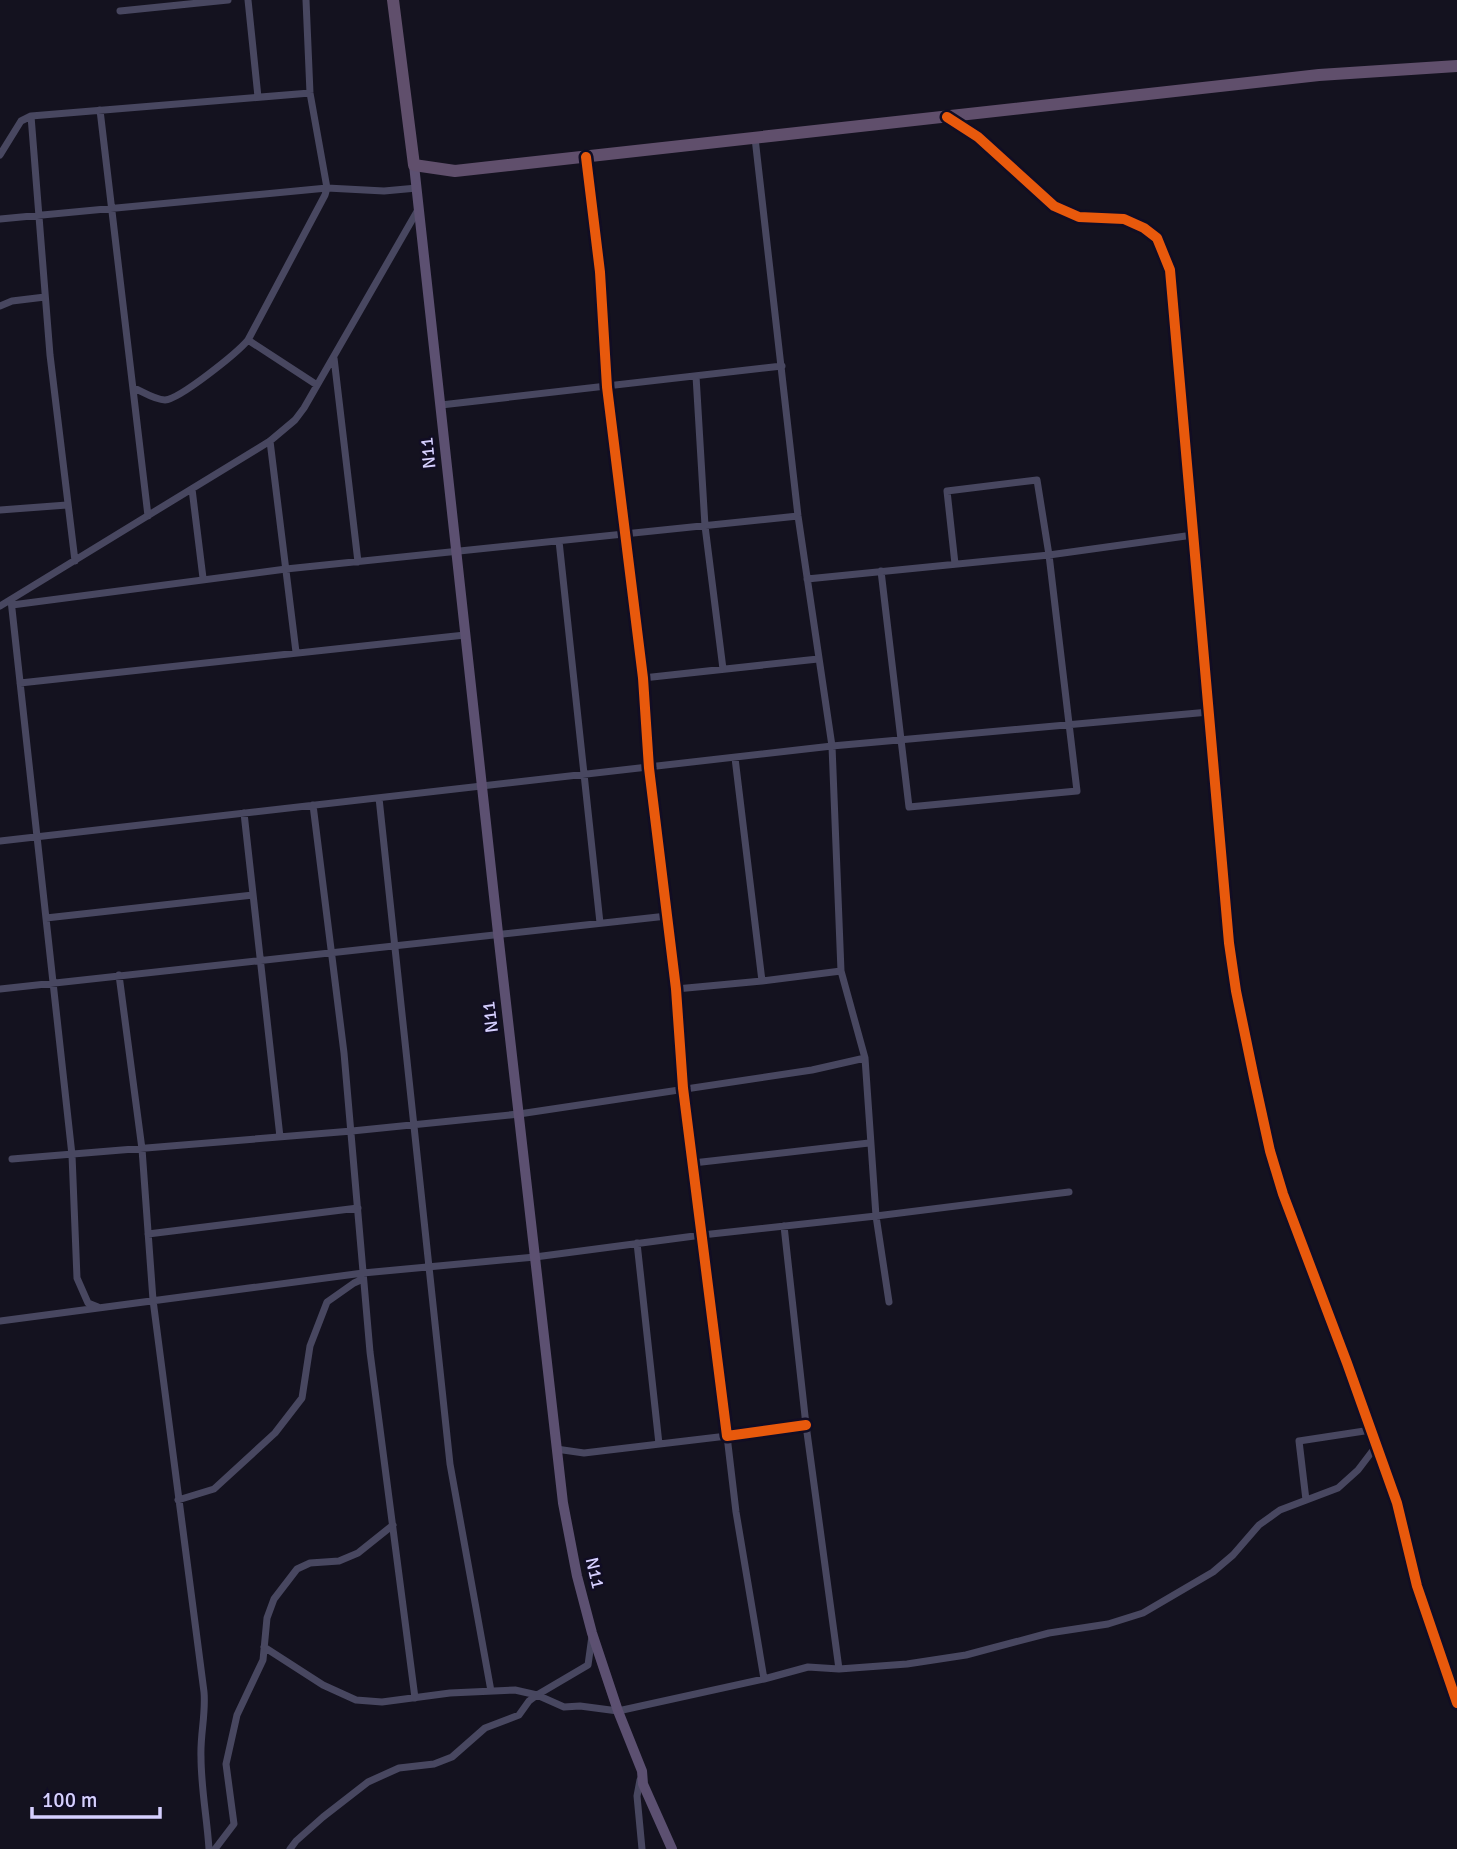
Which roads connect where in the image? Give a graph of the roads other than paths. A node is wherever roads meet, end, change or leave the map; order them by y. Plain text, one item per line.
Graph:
1 (228, 0) edge
2 (248, 0) edge
3 (306, 0) edge
4 (393, 0) edge
5 (120, 11) dead end
6 (1457, 65) edge
7 (310, 93) junction
8 (258, 97) junction
9 (100, 110) junction
10 (31, 116) junction
11 (947, 117) junction
12 (755, 138) junction
13 (0, 155) edge
14 (586, 157) junction
15 (414, 165) junction
16 (327, 188) junction
17 (417, 188) junction
18 (419, 207) junction
19 (112, 208) junction
20 (37, 216) junction
21 (0, 219) edge
22 (45, 297) junction
23 (0, 306) edge
24 (248, 340) junction
25 (334, 358) junction
26 (782, 366) junction
27 (696, 376) junction
28 (317, 385) junction
29 (607, 387) junction
30 (134, 388) junction
31 (441, 405) junction
32 (270, 441) junction
33 (192, 489) junction
34 (67, 505) junction
35 (0, 510) edge
36 (148, 516) junction
37 (799, 516) junction
38 (705, 526) junction
39 (625, 534) junction
40 (1193, 535) junction
41 (559, 541) junction
42 (456, 552) junction
43 (1049, 555) junction
44 (75, 561) junction
45 (358, 562) junction
46 (955, 564) junction
47 (285, 569) junction
48 (881, 571) junction
49 (203, 578) junction
50 (807, 579) junction
51 (11, 603) junction
52 (0, 606) edge
53 (466, 635) junction
54 (296, 652) junction
55 (818, 659) junction
56 (723, 669) junction
57 (643, 678) junction
58 (20, 683) junction
59 (1209, 712) junction
60 (1069, 725) junction
61 (901, 740) junction
62 (832, 746) junction
63 (735, 758) junction
64 (649, 768) junction
65 (585, 775) junction
66 (482, 787) junction
67 (379, 798) junction
68 (313, 805) junction
69 (244, 813) junction
70 (37, 836) junction
71 (0, 841) edge
72 (253, 895) junction
73 (667, 916) junction
74 (46, 918) junction
75 (600, 923) junction
76 (498, 933) junction
77 (394, 945) junction
78 (330, 952) junction
79 (260, 960) junction
80 (841, 971) junction
81 (119, 975) junction
82 (762, 981) junction
83 (54, 984) junction
84 (0, 989) edge
85 (676, 989) junction
86 (865, 1058) junction
87 (683, 1088) junction
88 (519, 1114) junction
89 (413, 1124) junction
90 (352, 1131) junction
91 (280, 1137) junction
92 (869, 1143) junction
93 (142, 1149) junction
94 (72, 1155) junction
95 (12, 1159) dead end
96 (692, 1163) junction
97 (1069, 1192) dead end
98 (358, 1208) junction
99 (876, 1216) junction
100 (784, 1226) junction
101 (148, 1234) junction
102 (702, 1235) junction
103 (638, 1244) junction
104 (535, 1257) junction
105 (429, 1268) junction
106 (363, 1276) junction
107 (153, 1300) junction
108 (888, 1303) dead end
109 (98, 1307) junction
110 (0, 1321) edge
111 (806, 1425) junction
112 (1371, 1430) junction
113 (727, 1436) junction
114 (659, 1444) junction
115 (1377, 1445) junction
116 (555, 1449) junction
117 (178, 1500) junction
118 (1306, 1500) junction
119 (393, 1525) junction
120 (592, 1633) junction
121 (264, 1647) junction
122 (839, 1669) junction
123 (764, 1679) junction
124 (491, 1691) junction
125 (537, 1695) junction
126 (415, 1698) junction
127 (1457, 1703) edge
128 (618, 1711) junction
129 (642, 1771) junction
130 (209, 1849) edge
131 (215, 1849) edge
132 (290, 1849) edge
133 (642, 1849) edge
134 (672, 1849) edge

1 - 5 street
2 - 8 street
3 - 7 street
4 - 15 highway
6 - 11 highway
7 - 8 street
7 - 16 street
8 - 9 street
9 - 10 street
9 - 19 street
10 - 13 street
10 - 20 street
11 - 12 highway
11 - 40 street
12 - 14 highway
12 - 26 street
14 - 15 highway
14 - 29 street
15 - 17 main road, N11
16 - 17 street
16 - 19 street
16 - 24 street
17 - 18 main road, N11
18 - 25 street
18 - 31 main road, N11
19 - 20 street
19 - 30 street
20 - 21 street
20 - 22 street
22 - 23 street
22 - 34 street
24 - 28 street
24 - 30 street
25 - 28 street
25 - 45 street
26 - 27 street
26 - 37 street
27 - 29 street
27 - 38 street
28 - 32 street
29 - 31 street
29 - 39 street
30 - 36 street
31 - 42 main road, N11
32 - 33 street
32 - 47 street
33 - 36 street
33 - 49 street
34 - 35 street
34 - 44 street
36 - 44 street
37 - 38 street
37 - 50 street
38 - 39 street
38 - 56 street
39 - 41 street
39 - 57 street
40 - 43 street
40 - 59 street
41 - 42 street
41 - 65 street
42 - 45 street
42 - 53 main road, N11
43 - 46 street
43 - 46 street
43 - 60 street
44 - 51 street
45 - 47 street
46 - 48 street
47 - 49 street
47 - 54 street
48 - 50 street
48 - 61 street
49 - 51 street
50 - 55 street
51 - 52 street
51 - 58 street
53 - 54 street
53 - 66 main road, N11
54 - 58 street
55 - 56 street
55 - 62 street
56 - 57 street
57 - 64 street
58 - 70 street
59 - 60 street
59 - 112 street
60 - 61 street
60 - 61 street
61 - 62 street
62 - 63 street
62 - 80 street
63 - 64 street
63 - 82 street
64 - 65 street
64 - 73 street
65 - 66 street
65 - 75 street
66 - 67 street
66 - 76 main road, N11
67 - 68 street
67 - 77 street
68 - 69 street
68 - 78 street
69 - 70 street
69 - 72 street
70 - 71 street
70 - 74 street
72 - 74 street
72 - 79 street
73 - 75 street
73 - 85 street
74 - 83 street
75 - 76 street
76 - 77 street
76 - 88 main road, N11
77 - 78 street
77 - 89 street
78 - 79 street
78 - 90 street
79 - 81 street
79 - 91 street
80 - 82 street
80 - 86 street
81 - 83 street
81 - 93 street
82 - 85 street
83 - 84 street
83 - 94 street
85 - 87 street
86 - 87 street
86 - 92 street
87 - 88 street
87 - 96 street
88 - 89 street
88 - 104 main road, N11
89 - 90 street
89 - 105 street
90 - 91 street
90 - 98 street
91 - 93 street
92 - 96 street
92 - 99 street
93 - 94 street
93 - 101 street
94 - 95 street
94 - 109 street
96 - 102 street
97 - 99 street
98 - 101 street
98 - 106 street
99 - 100 street
99 - 108 street
100 - 102 street
100 - 111 street
101 - 107 street
102 - 103 street
102 - 113 street
103 - 104 street
103 - 114 street
104 - 105 street
104 - 116 main road, N11
105 - 106 street
105 - 124 street
106 - 107 street
106 - 117 street
106 - 119 street
107 - 109 street
107 - 117 street
109 - 110 street
111 - 113 street
111 - 122 street
112 - 115 street
112 - 118 street
113 - 114 street
113 - 123 street
114 - 116 street
115 - 118 street
115 - 127 street
116 - 120 main road, N11
117 - 130 street
118 - 122 street
119 - 121 street
119 - 126 street
120 - 125 street
120 - 128 main road, N11
121 - 126 street
121 - 131 street
122 - 123 street
123 - 128 street
124 - 125 street
124 - 126 street
125 - 128 street
125 - 132 street
128 - 129 main road, N11
129 - 133 street
129 - 134 main road, N11

